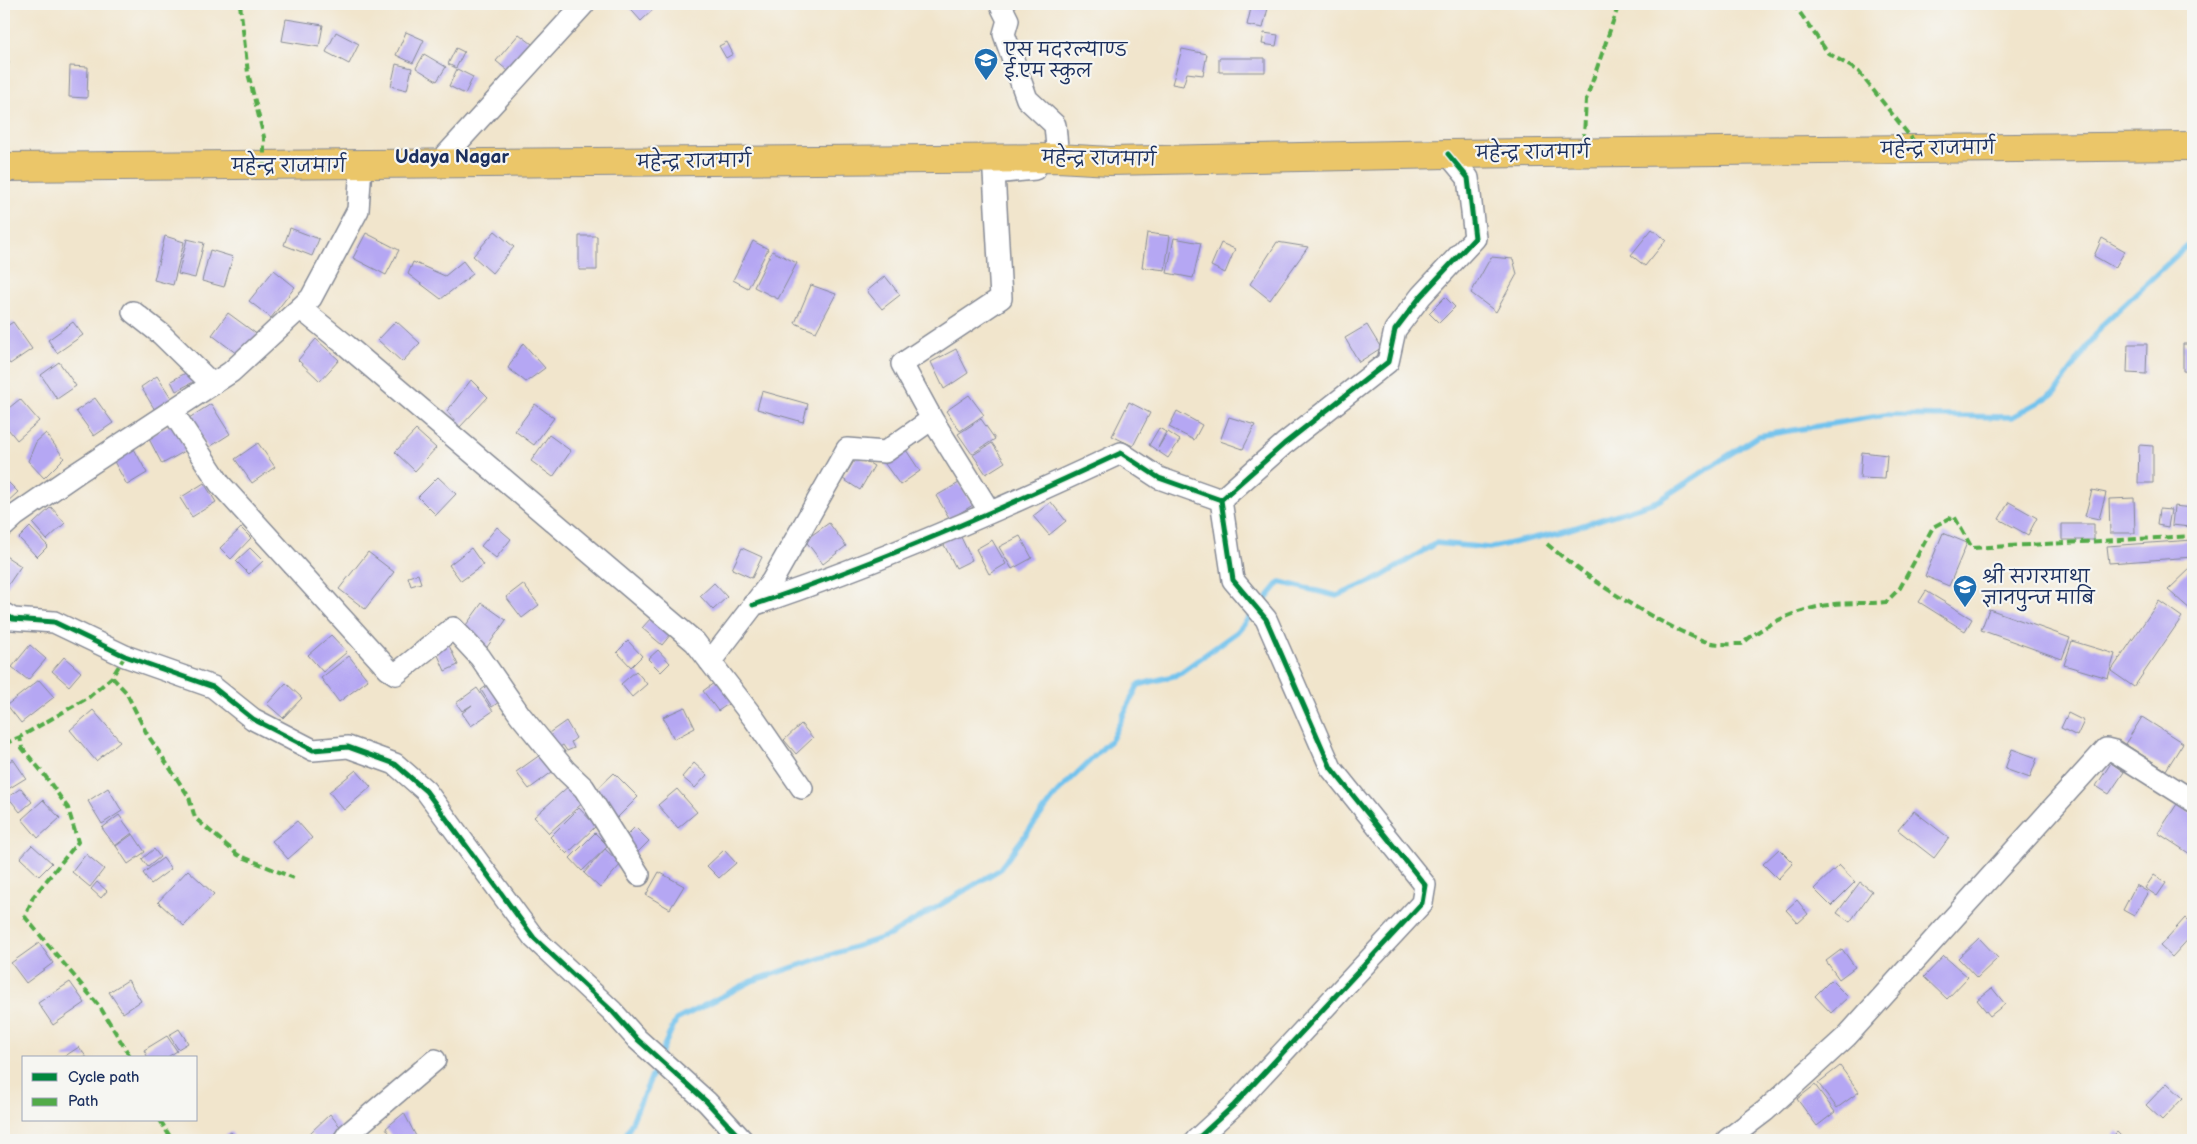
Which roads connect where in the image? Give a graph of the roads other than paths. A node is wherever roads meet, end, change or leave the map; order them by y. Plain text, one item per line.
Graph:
1 (584, 4) edge
2 (1000, 4) edge
3 (2193, 146) edge
4 (1448, 154) junction
5 (1058, 158) junction
6 (1110, 162) junction
7 (437, 165) junction
8 (362, 166) junction
9 (4, 167) edge
10 (300, 308) junction
11 (133, 312) dead end
12 (212, 384) junction
13 (172, 411) junction
14 (932, 419) junction
15 (1221, 500) junction
16 (990, 512) junction
17 (4, 526) edge
18 (754, 605) junction
19 (4, 614) edge
20 (710, 662) junction
21 (802, 788) dead end
22 (2193, 801) edge
23 (639, 875) dead end
24 (435, 1060) dead end
25 (344, 1140) edge
26 (742, 1140) edge
27 (1196, 1140) edge
28 (1727, 1140) edge

1 - 7 street
2 - 5 street
3 - 4 highway, महेन्द्र राजमार्ग
4 - 6 highway, महेन्द्र राजमार्ग
4 - 15 street
5 - 6 highway, महेन्द्र राजमार्ग
5 - 7 highway, महेन्द्र राजमार्ग
6 - 14 street
7 - 8 highway, महेन्द्र राजमार्ग
8 - 9 highway, महेन्द्र राजमार्ग
8 - 10 street
10 - 12 street
10 - 20 street
11 - 12 street
12 - 13 street
13 - 17 street
13 - 23 street
14 - 16 street
14 - 18 street
15 - 16 street
15 - 27 street
16 - 18 street
18 - 20 street
19 - 26 street
20 - 21 street
22 - 28 street
24 - 25 street

